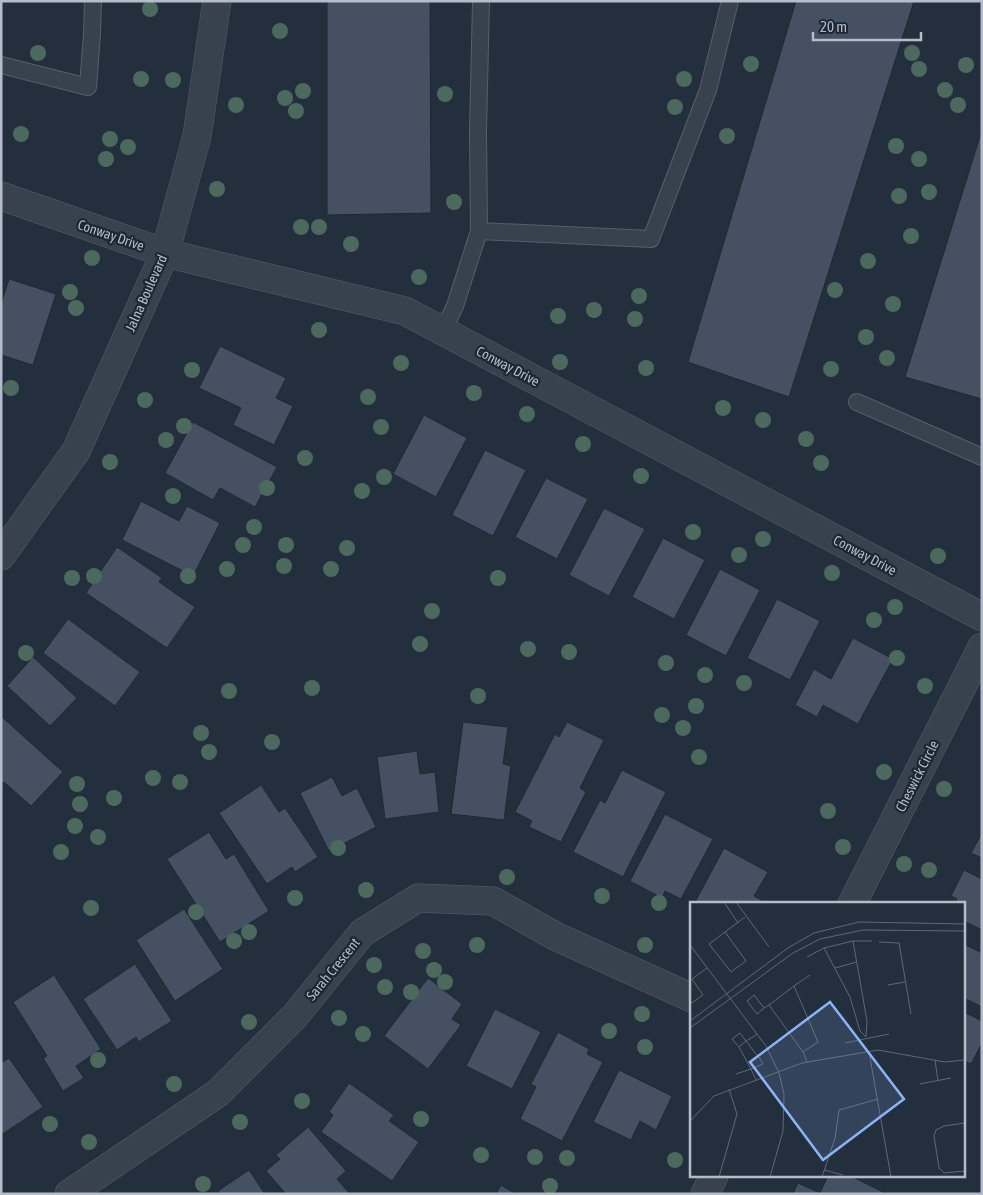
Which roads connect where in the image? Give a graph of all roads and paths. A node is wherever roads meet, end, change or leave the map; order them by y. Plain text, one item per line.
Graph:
1 (93, 1) edge
2 (217, 1) edge
3 (480, 1) edge
4 (730, 1) edge
5 (1, 65) edge
6 (1, 196) edge
7 (479, 231) junction
8 (165, 253) junction
9 (443, 331) junction
10 (857, 402) dead end
11 (982, 457) edge
12 (1, 556) edge
13 (982, 617) edge
14 (982, 647) edge
15 (853, 902) edge
16 (690, 997) edge
17 (713, 1178) edge
18 (70, 1194) edge
19 (705, 1194) edge

1 - 5 lane
2 - 8 street, Jalna Boulevard
3 - 7 lane
4 - 7 lane
6 - 8 street, Conway Drive
7 - 9 lane
8 - 9 street, Conway Drive
8 - 12 street, Jalna Boulevard
9 - 13 street, Conway Drive
10 - 11 lane
14 - 15 street, Cheswick Circle
16 - 18 street, Sarah Crescent
17 - 19 street

